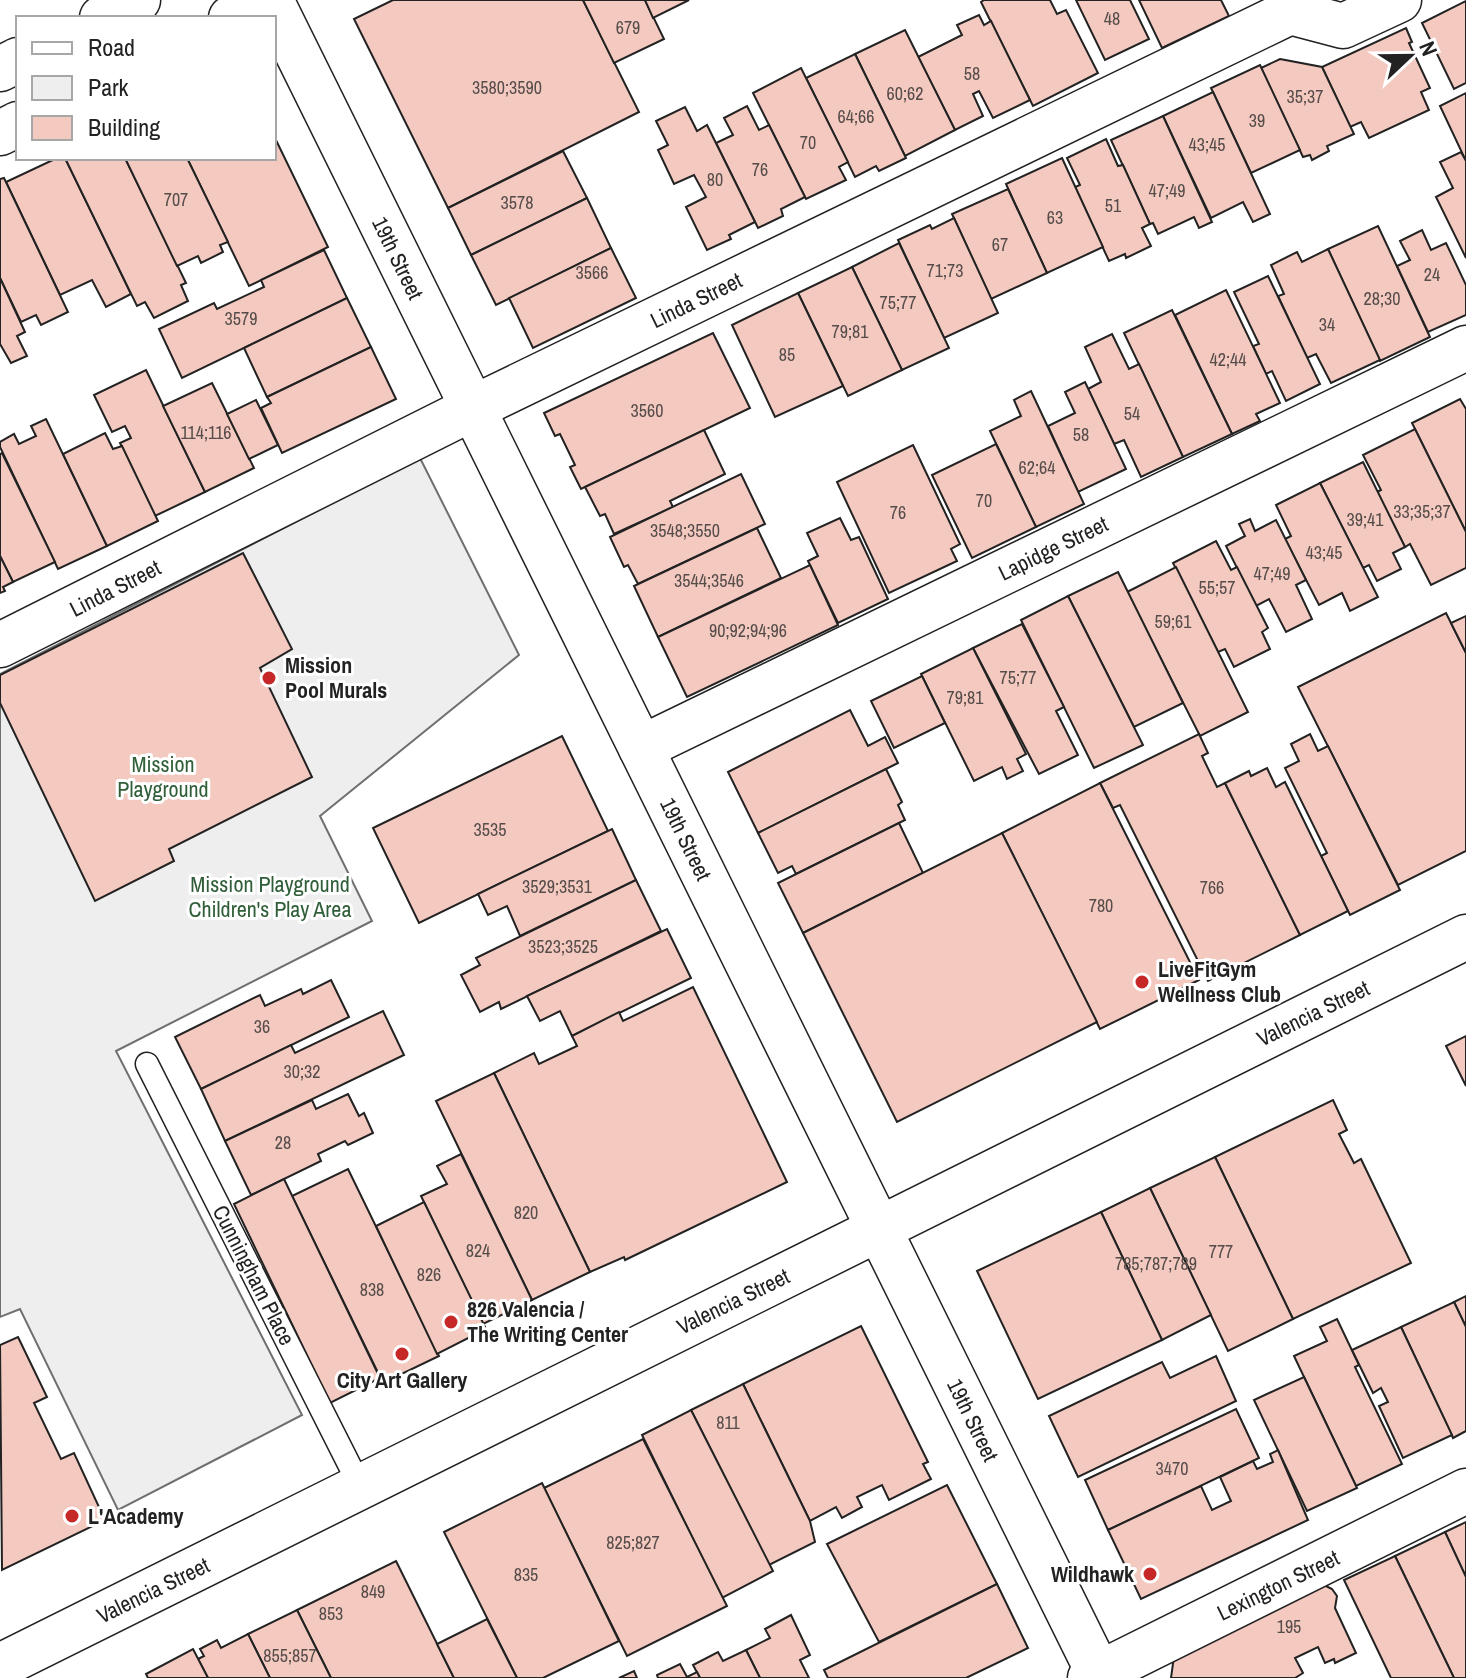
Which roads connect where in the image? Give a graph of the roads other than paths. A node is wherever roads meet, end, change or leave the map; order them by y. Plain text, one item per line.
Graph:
1 (138, 0) edge
2 (269, 0) edge
3 (1399, 0) edge
4 (106, 16) edge
5 (235, 16) edge
6 (1466, 348) edge
7 (471, 409) junction
8 (0, 645) edge
9 (641, 748) junction
10 (1466, 937) edge
11 (147, 1064) dead end
12 (878, 1229) junction
13 (360, 1486) junction
14 (1466, 1491) edge
15 (0, 1666) edge
16 (1096, 1677) edge

1 - 4 street
2 - 5 street
2 - 7 street, 19th Street
3 - 7 street, Linda Street
6 - 9 street, Lapidge Street
7 - 8 street, Linda Street
7 - 9 street, 19th Street
9 - 12 street, 19th Street
10 - 12 street, Valencia Street
11 - 13 lane, Cunningham Place
12 - 13 street, Valencia Street
12 - 16 street, 19th Street
13 - 15 street, Valencia Street
14 - 16 street, Lexington Street

